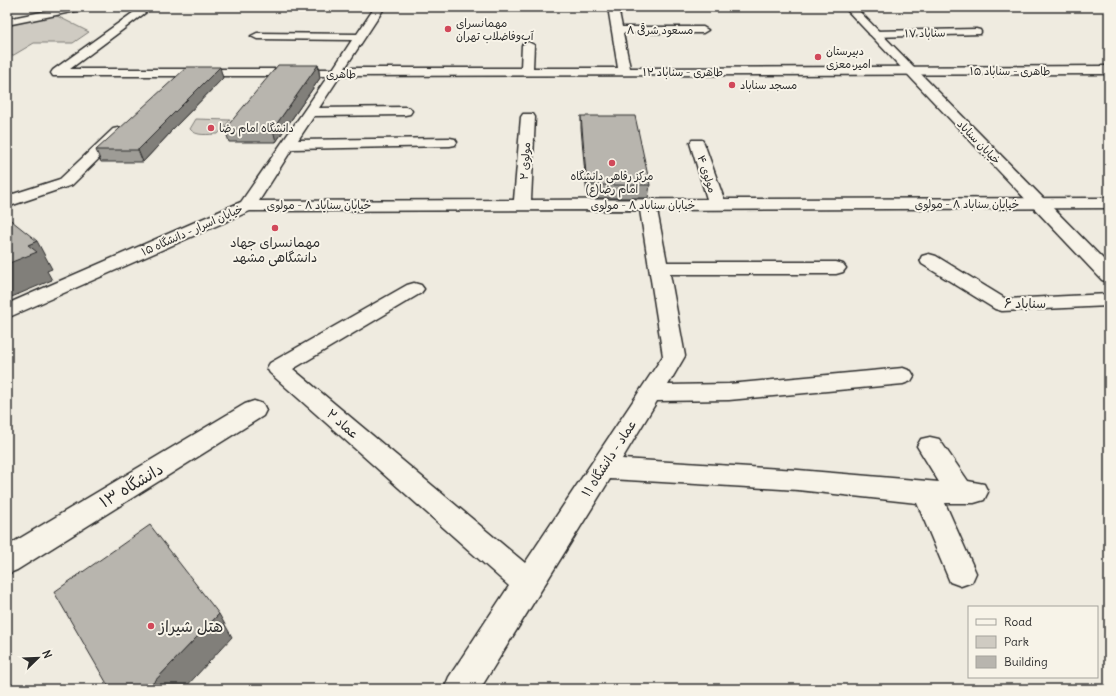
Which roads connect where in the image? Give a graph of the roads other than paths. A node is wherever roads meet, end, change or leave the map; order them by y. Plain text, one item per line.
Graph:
1 (81, 7) edge
2 (148, 7) edge
3 (380, 7) edge
4 (613, 7) edge
5 (848, 7) edge
6 (7, 22) edge
7 (618, 22) junction
8 (704, 30) dead end
9 (976, 32) dead end
10 (874, 34) junction
11 (257, 36) dead end
12 (360, 37) junction
13 (528, 45) dead end
14 (1109, 70) edge
15 (910, 71) junction
16 (527, 72) junction
17 (625, 72) junction
18 (178, 74) junction
19 (335, 74) junction
20 (167, 85) edge
21 (405, 111) dead end
22 (311, 112) junction
23 (528, 117) dead end
24 (128, 122) edge
25 (450, 142) dead end
26 (697, 143) dead end
27 (288, 145) junction
28 (7, 202) edge
29 (1109, 203) edge
30 (1039, 204) junction
31 (522, 205) junction
32 (717, 205) junction
33 (247, 206) junction
34 (648, 206) junction
35 (929, 260) dead end
36 (659, 268) junction
37 (836, 268) dead end
38 (1109, 276) edge
39 (414, 289) dead end
40 (1109, 300) edge
41 (7, 312) edge
42 (903, 376) dead end
43 (650, 393) junction
44 (254, 410) dead end
45 (930, 446) dead end
46 (602, 468) junction
47 (927, 493) junction
48 (7, 561) edge
49 (961, 573) dead end
50 (528, 584) junction
51 (461, 689) edge

1 - 6 street
2 - 18 street, طاهری
3 - 12 street, خیابان اسرار - دانشگاه ۱۵
4 - 7 street
5 - 10 street, خیابان سناباد
7 - 8 street, مسعود شرقی ۸
7 - 17 street
9 - 10 street, سناباد ۱۷
10 - 15 street, خیابان سناباد
11 - 12 street
12 - 19 street, خیابان اسرار - دانشگاه ۱۵
13 - 16 street
14 - 15 street, طاهری - سناباد ۱۵
15 - 17 street, طاهری - سناباد ۱۲
15 - 30 street, خیابان سناباد
16 - 17 street, طاهری
16 - 19 street, طاهری
18 - 19 street, طاهری
18 - 20 street
19 - 22 street, خیابان اسرار - دانشگاه ۱۵
21 - 22 street
22 - 27 street, خیابان اسرار - دانشگاه ۱۵
23 - 31 street, مولوی ۲
24 - 28 street
25 - 27 street
26 - 32 street, مولوی ۴
27 - 33 street, خیابان اسرار - دانشگاه ۱۵
29 - 30 street, خیابان سناباد ۸ - مولوی
30 - 32 street, خیابان سناباد ۸ - مولوی
30 - 38 street, خیابان سناباد
31 - 33 street, خیابان سناباد ۸ - مولوی
31 - 34 street, خیابان سناباد ۸ - مولوی
32 - 34 street, خیابان سناباد ۸ - مولوی
33 - 41 street, خیابان اسرار - دانشگاه ۱۵
34 - 36 street, عماد - دانشگاه ۱۱
35 - 40 street, سناباد ۶
36 - 37 street
36 - 43 street, عماد - دانشگاه ۱۱
39 - 50 street, عماد ۲
42 - 43 street
43 - 46 street, عماد - دانشگاه ۱۱
44 - 48 street, دانشگاه ۱۳
45 - 47 street
46 - 47 street
46 - 50 street, عماد - دانشگاه ۱۱
47 - 49 street
50 - 51 street, عماد - دانشگاه ۱۱

